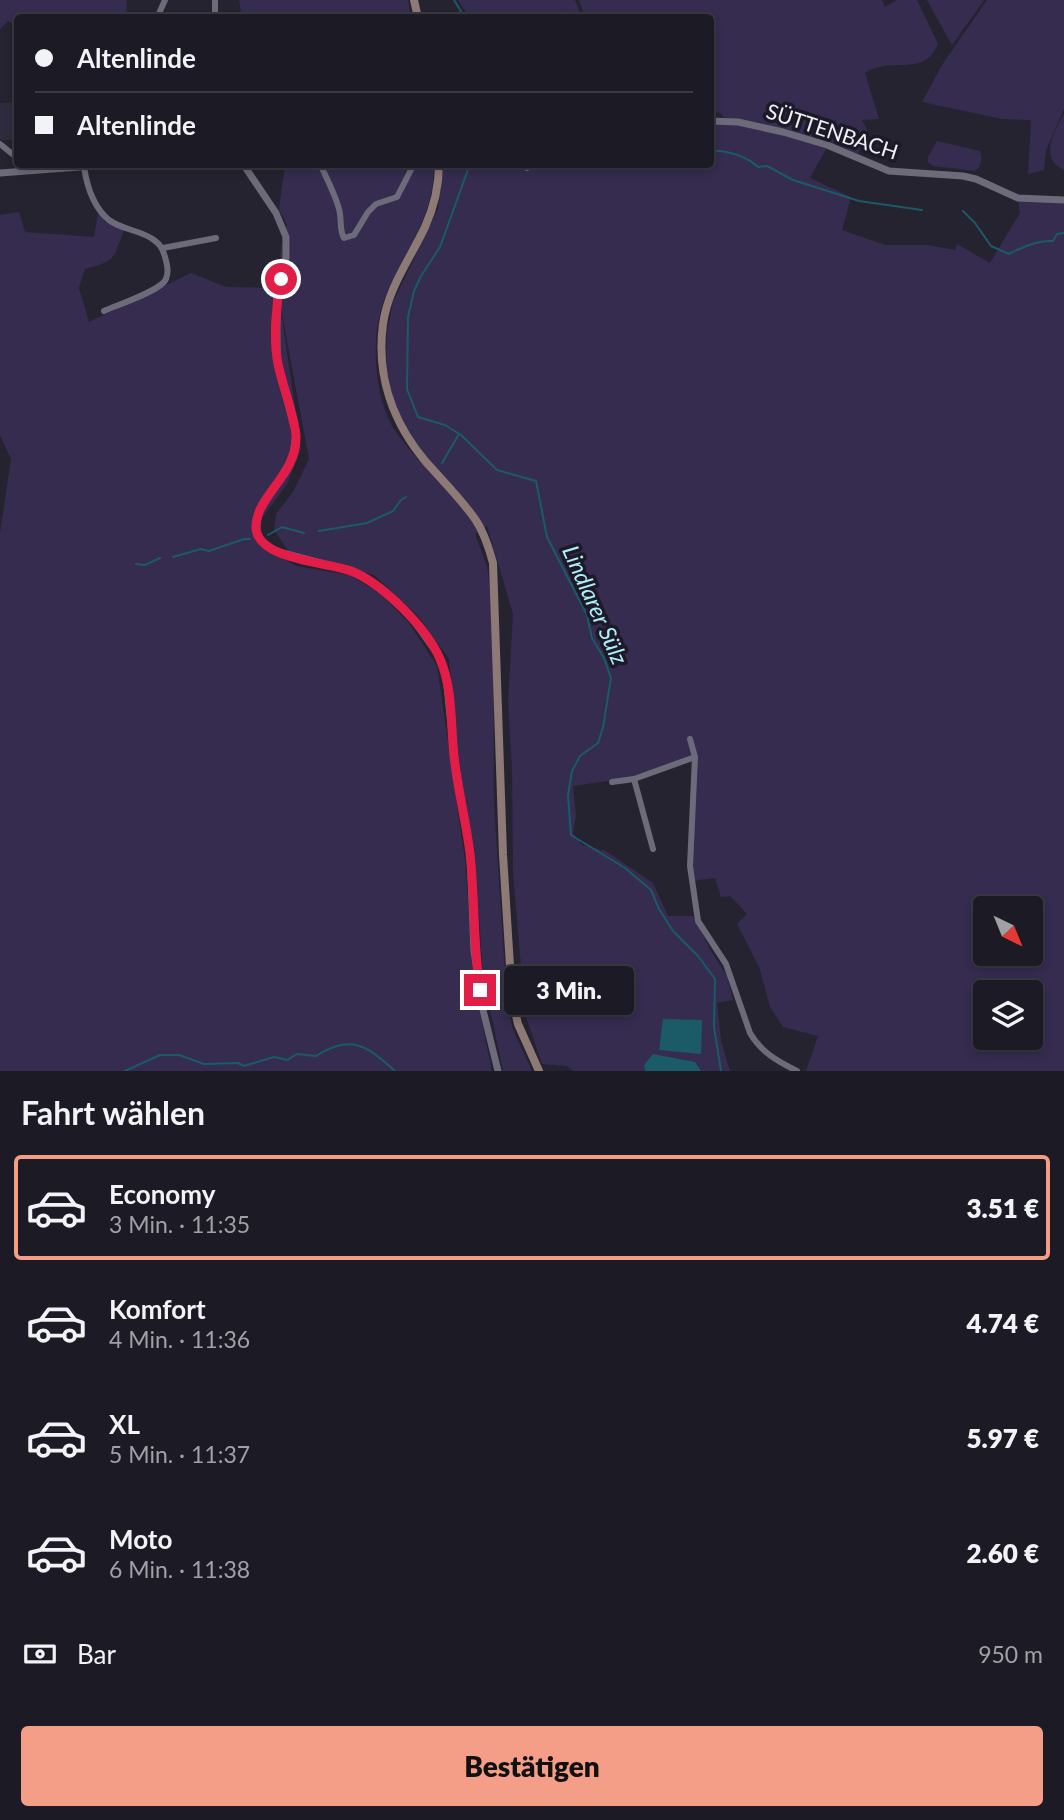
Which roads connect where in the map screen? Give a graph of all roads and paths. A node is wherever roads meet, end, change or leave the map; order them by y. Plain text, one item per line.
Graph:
1 (714, 121) edge
2 (0, 144) edge
3 (14, 156) edge
4 (84, 168) edge
5 (246, 168) edge
6 (322, 168) edge
7 (412, 168) edge
8 (439, 168) edge
9 (1064, 200) edge
10 (216, 238) dead end
11 (163, 248) junction
12 (104, 312) dead end
13 (690, 739) dead end
14 (695, 757) junction
15 (634, 779) junction
16 (612, 782) dead end
17 (653, 849) dead end
18 (498, 1071) edge
19 (539, 1071) edge
20 (797, 1071) edge

1 - 9 street, SÜTTENBACH
2 - 3 street
4 - 11 street
5 - 18 street
6 - 7 street
8 - 19 main road
10 - 11 street
11 - 12 street
13 - 14 street
14 - 15 street
14 - 20 street
15 - 16 street
15 - 17 street

